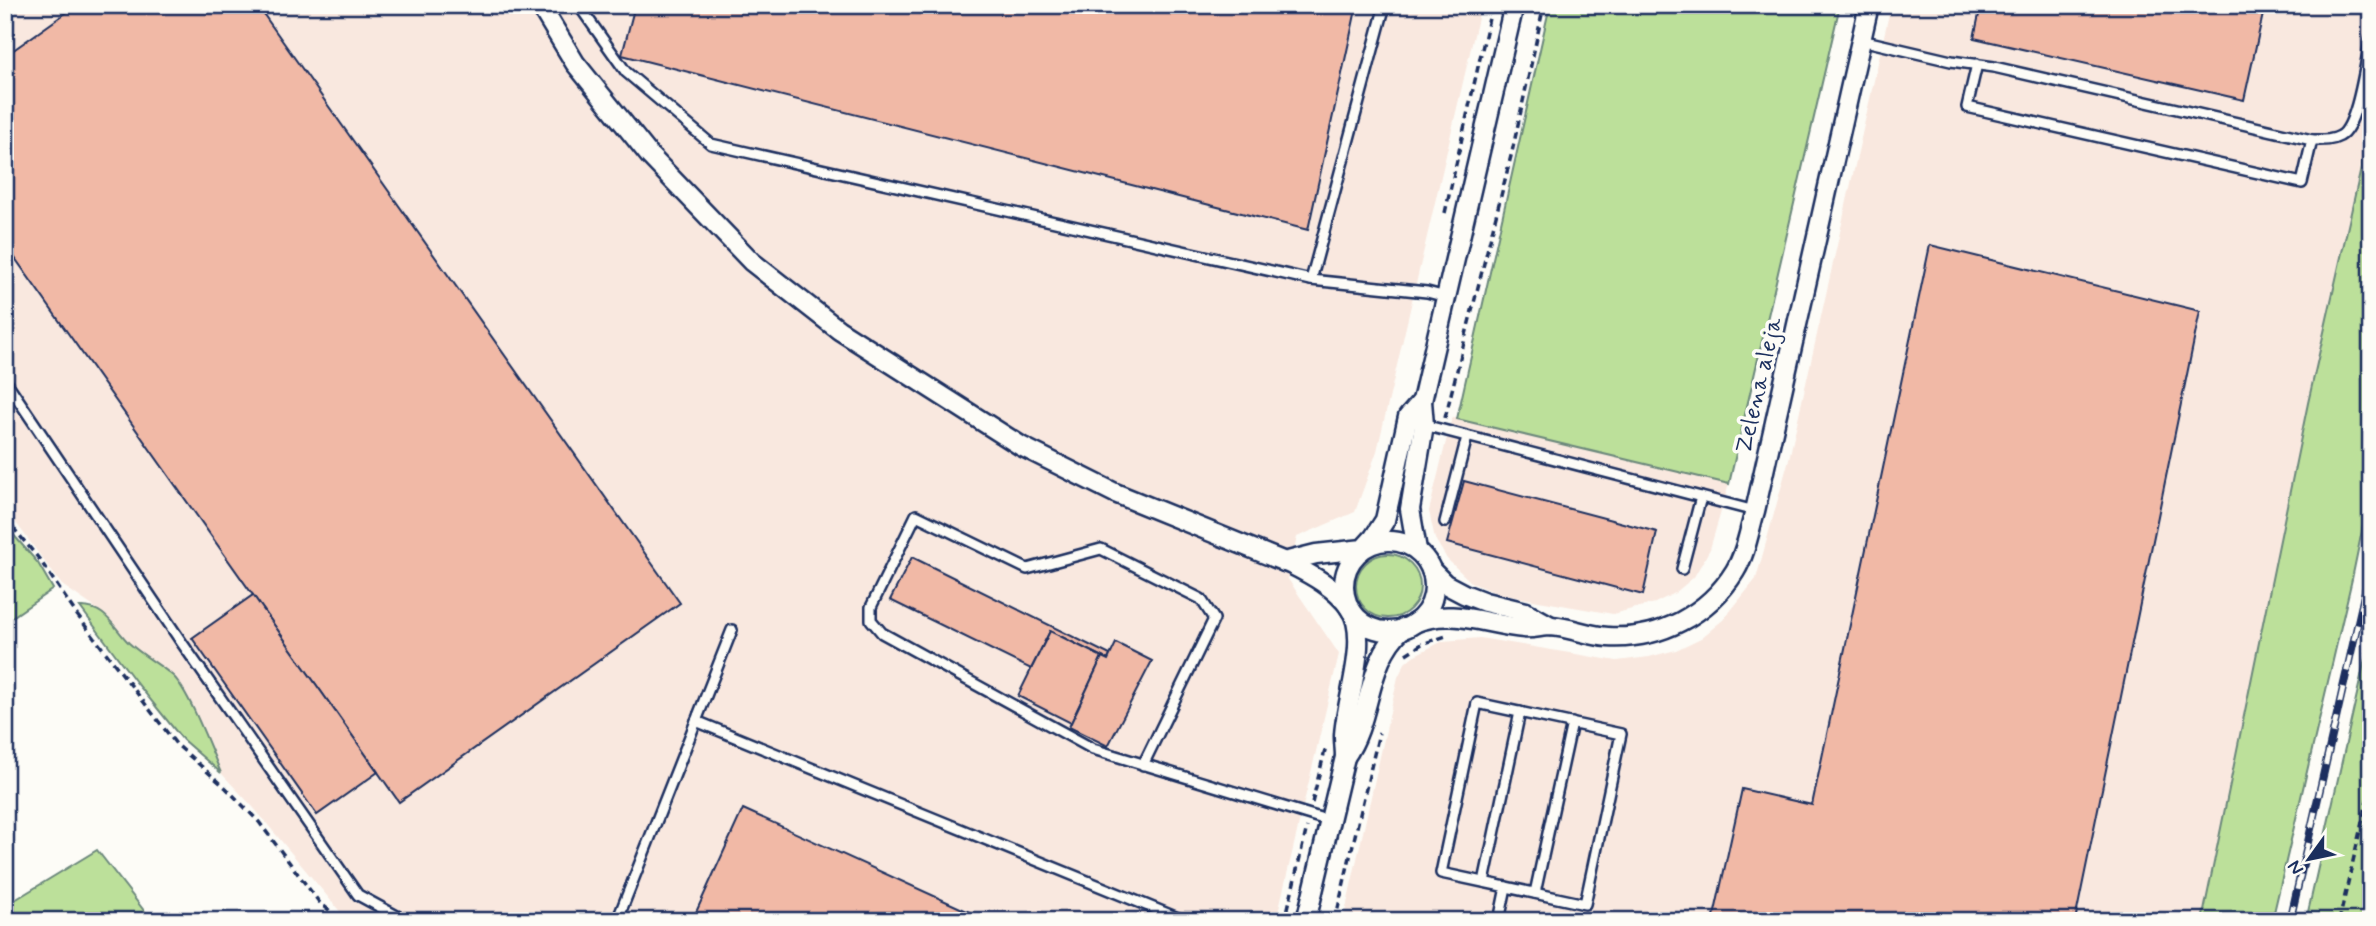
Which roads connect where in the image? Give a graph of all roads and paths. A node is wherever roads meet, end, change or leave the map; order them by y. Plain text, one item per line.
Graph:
1 (540, 5) edge
2 (583, 5) edge
3 (1385, 5) edge
4 (1514, 5) edge
5 (1869, 5) edge
6 (2371, 37) edge
7 (1861, 40) junction
8 (1976, 64) junction
9 (2312, 140) junction
10 (1311, 280) junction
11 (1446, 297) junction
12 (5, 380) edge
13 (1422, 401) junction
14 (1424, 425) junction
15 (1467, 437) junction
16 (1702, 497) junction
17 (1755, 511) junction
18 (5, 518) edge
19 (1445, 522) dead end
20 (1363, 549) junction
21 (1417, 550) junction
22 (1284, 562) junction
23 (1682, 569) dead end
24 (1431, 570) junction
25 (1351, 609) junction
26 (1409, 626) junction
27 (1551, 626) junction
28 (732, 630) dead end
29 (1520, 712) junction
30 (696, 721) junction
31 (1572, 723) junction
32 (1327, 739) dead end
33 (1345, 757) junction
34 (1143, 765) junction
35 (2371, 784) edge
36 (1310, 816) junction
37 (1330, 821) junction
38 (1484, 882) junction
39 (1506, 887) junction
40 (1535, 893) junction
41 (332, 921) edge
42 (406, 921) edge
43 (617, 921) edge
44 (1185, 921) edge
45 (1285, 921) edge
46 (1306, 921) edge
47 (1499, 921) edge
48 (2339, 921) edge

1 - 22 street
2 - 10 lane
3 - 10 lane
4 - 11 street, Zelena aleja
5 - 7 street, Zelena aleja
6 - 9 lane
7 - 8 lane
7 - 17 street, Zelena aleja
8 - 9 lane
8 - 9 lane
10 - 11 lane
11 - 13 street, Zelena aleja
12 - 42 lane
13 - 14 street, Zelena aleja
13 - 20 street, Zelena aleja
14 - 15 lane
14 - 21 street, Zelena aleja
15 - 16 lane
15 - 19 lane
16 - 17 lane
16 - 23 lane
17 - 27 street, Zelena aleja
18 - 41 path
20 - 21 street
20 - 22 street
20 - 25 street, Zelena aleja
21 - 24 street, Zelena aleja
22 - 25 street
24 - 26 street, Zelena aleja
24 - 27 street, Zelena aleja
25 - 26 street, Zelena aleja
25 - 33 street, Zelena aleja
26 - 27 street, Zelena aleja
26 - 33 street, Zelena aleja
28 - 30 lane
29 - 31 lane
29 - 38 lane
29 - 38 lane
30 - 43 lane
30 - 44 lane
31 - 40 lane
31 - 40 lane
32 - 36 path
33 - 37 street, Zelena aleja
34 - 34 lane
34 - 36 lane
35 - 48 path
36 - 37 lane
36 - 45 path
37 - 46 street, Zelena aleja
38 - 39 lane
39 - 40 lane
39 - 47 lane

